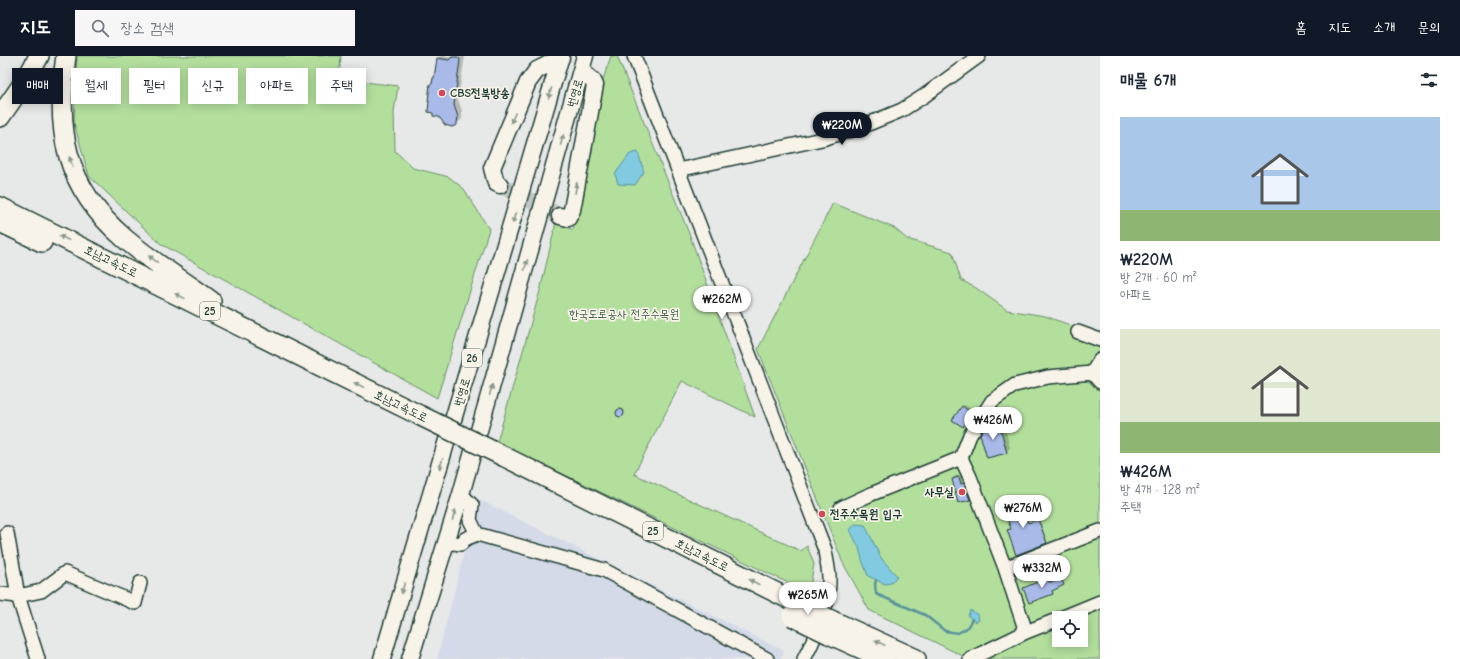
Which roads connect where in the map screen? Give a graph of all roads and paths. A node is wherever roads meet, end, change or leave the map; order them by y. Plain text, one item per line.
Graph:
1 (28, 56) edge
2 (39, 56) edge
3 (66, 56) edge
4 (634, 56) edge
5 (979, 56) edge
6 (561, 57) edge
7 (584, 63) edge
8 (0, 98) edge
9 (0, 117) edge
10 (678, 170) junction
11 (500, 185) tunnel mouth
12 (0, 207) edge
13 (560, 216) dead end
14 (0, 222) edge
15 (239, 325) junction
16 (1078, 332) dead end
17 (1100, 340) edge
18 (1100, 360) edge
19 (1096, 378) edge
20 (416, 421) junction
21 (961, 458) junction
22 (461, 494) junction
23 (841, 508) dead end
24 (1100, 530) edge
25 (7, 533) dead end
26 (478, 534) junction
27 (446, 542) junction
28 (1005, 568) junction
29 (140, 583) dead end
30 (0, 594) edge
31 (18, 596) junction
32 (1100, 602) edge
33 (1078, 611) edge
34 (1052, 621) edge
35 (832, 628) junction
36 (1026, 632) junction
37 (38, 659) edge
38 (382, 659) edge
39 (410, 659) edge
40 (767, 659) edge
41 (804, 659) edge
42 (884, 659) edge
43 (916, 659) edge
44 (970, 659) edge

1 - 8 highway
2 - 9 highway
15 -> 3 highway
4 - 10 street
5 - 10 street
6 -> 11 main road
6 -> 38 main road, 번영로 / 26
13 -> 7 main road
22 -> 7 main road, 번영로 / 26
10 - 41 street
15 -> 12 highway, 호남고속도로 / 25
14 - 20 highway, 호남고속도로 / 25
20 -> 15 highway, 호남고속도로 / 25
16 - 17 street
18 - 19 street
19 - 21 street
20 - 35 highway, 호남고속도로 / 25, bridge
21 - 23 street
21 - 28 street
22 - 26 street
27 -> 22 main road, 번영로 / 26
24 - 28 street
25 - 31 street
26 - 27 street
26 - 40 street
27 - 39 main road, 번영로 / 26
28 - 36 street
29 - 31 street
30 - 31 street
31 - 37 street
32 - 33 street
34 - 36 street
35 - 42 highway, 25
43 -> 35 highway, 25
36 - 44 street

